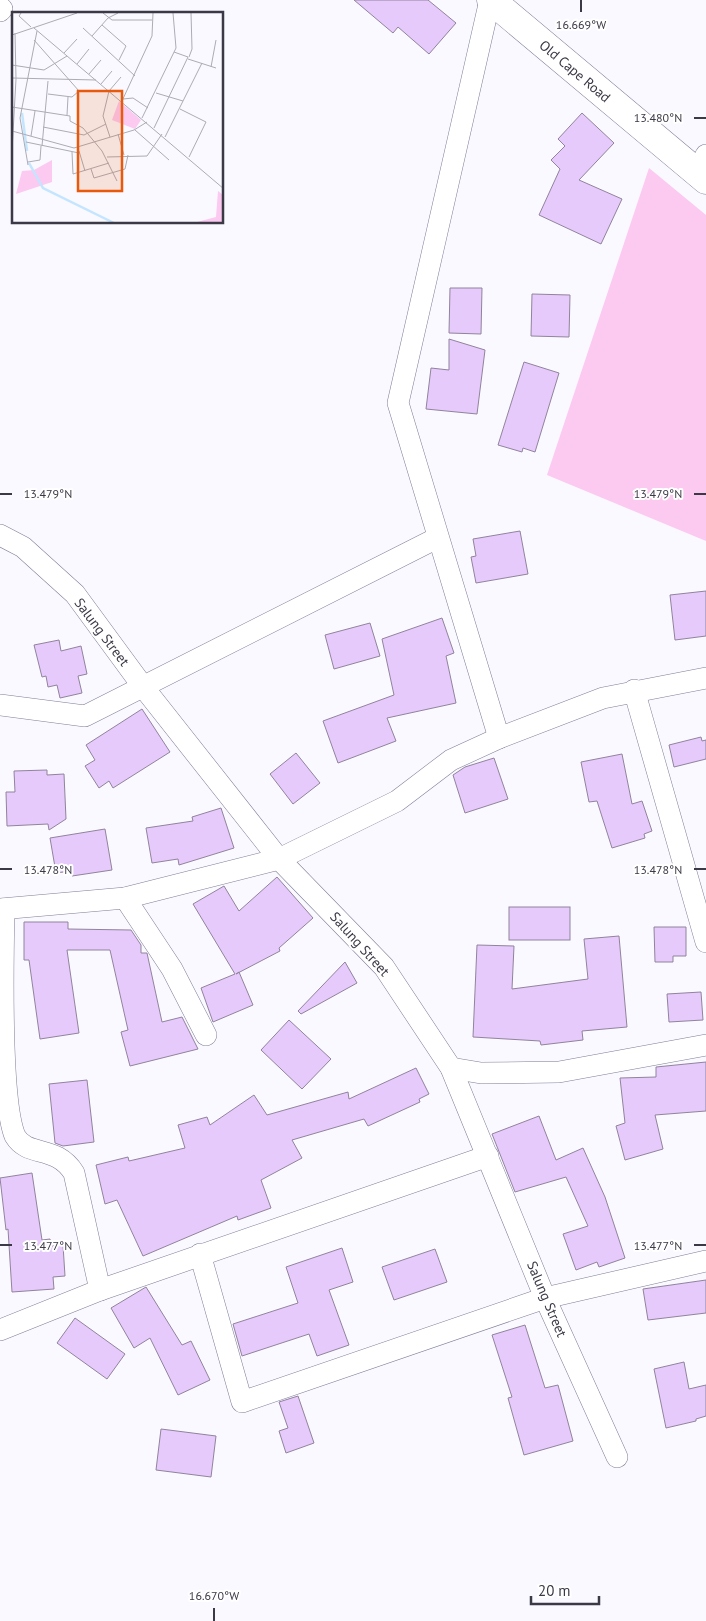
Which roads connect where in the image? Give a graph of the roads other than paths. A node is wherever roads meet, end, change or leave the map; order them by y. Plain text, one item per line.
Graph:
1 (490, 0) edge
2 (0, 7) edge
3 (0, 11) edge
4 (703, 170) edge
5 (0, 535) edge
6 (437, 538) junction
7 (706, 678) edge
8 (144, 688) junction
9 (634, 690) junction
10 (0, 705) edge
11 (499, 738) junction
12 (280, 859) junction
13 (125, 898) junction
14 (2, 909) edge
15 (706, 942) edge
16 (1, 997) edge
17 (206, 1035) dead end
18 (706, 1045) edge
19 (451, 1068) junction
20 (488, 1156) junction
21 (200, 1254) junction
22 (706, 1261) edge
23 (100, 1290) junction
24 (545, 1298) junction
25 (0, 1330) edge
26 (617, 1457) dead end

1 - 4 street, Old Cape Road
1 - 6 street
2 - 3 street
5 - 8 street, Salung Street
6 - 8 street
6 - 11 street
7 - 9 street
8 - 10 street
8 - 12 street, Salung Street
9 - 11 street
9 - 15 street
11 - 12 street
12 - 13 street
12 - 19 street, Salung Street
13 - 14 street
13 - 17 street
14 - 16 street
16 - 23 street
18 - 19 street
19 - 20 street, Salung Street
20 - 21 street
20 - 24 street, Salung Street
21 - 23 street
21 - 24 street
22 - 24 street
23 - 25 street
24 - 26 street, Salung Street

